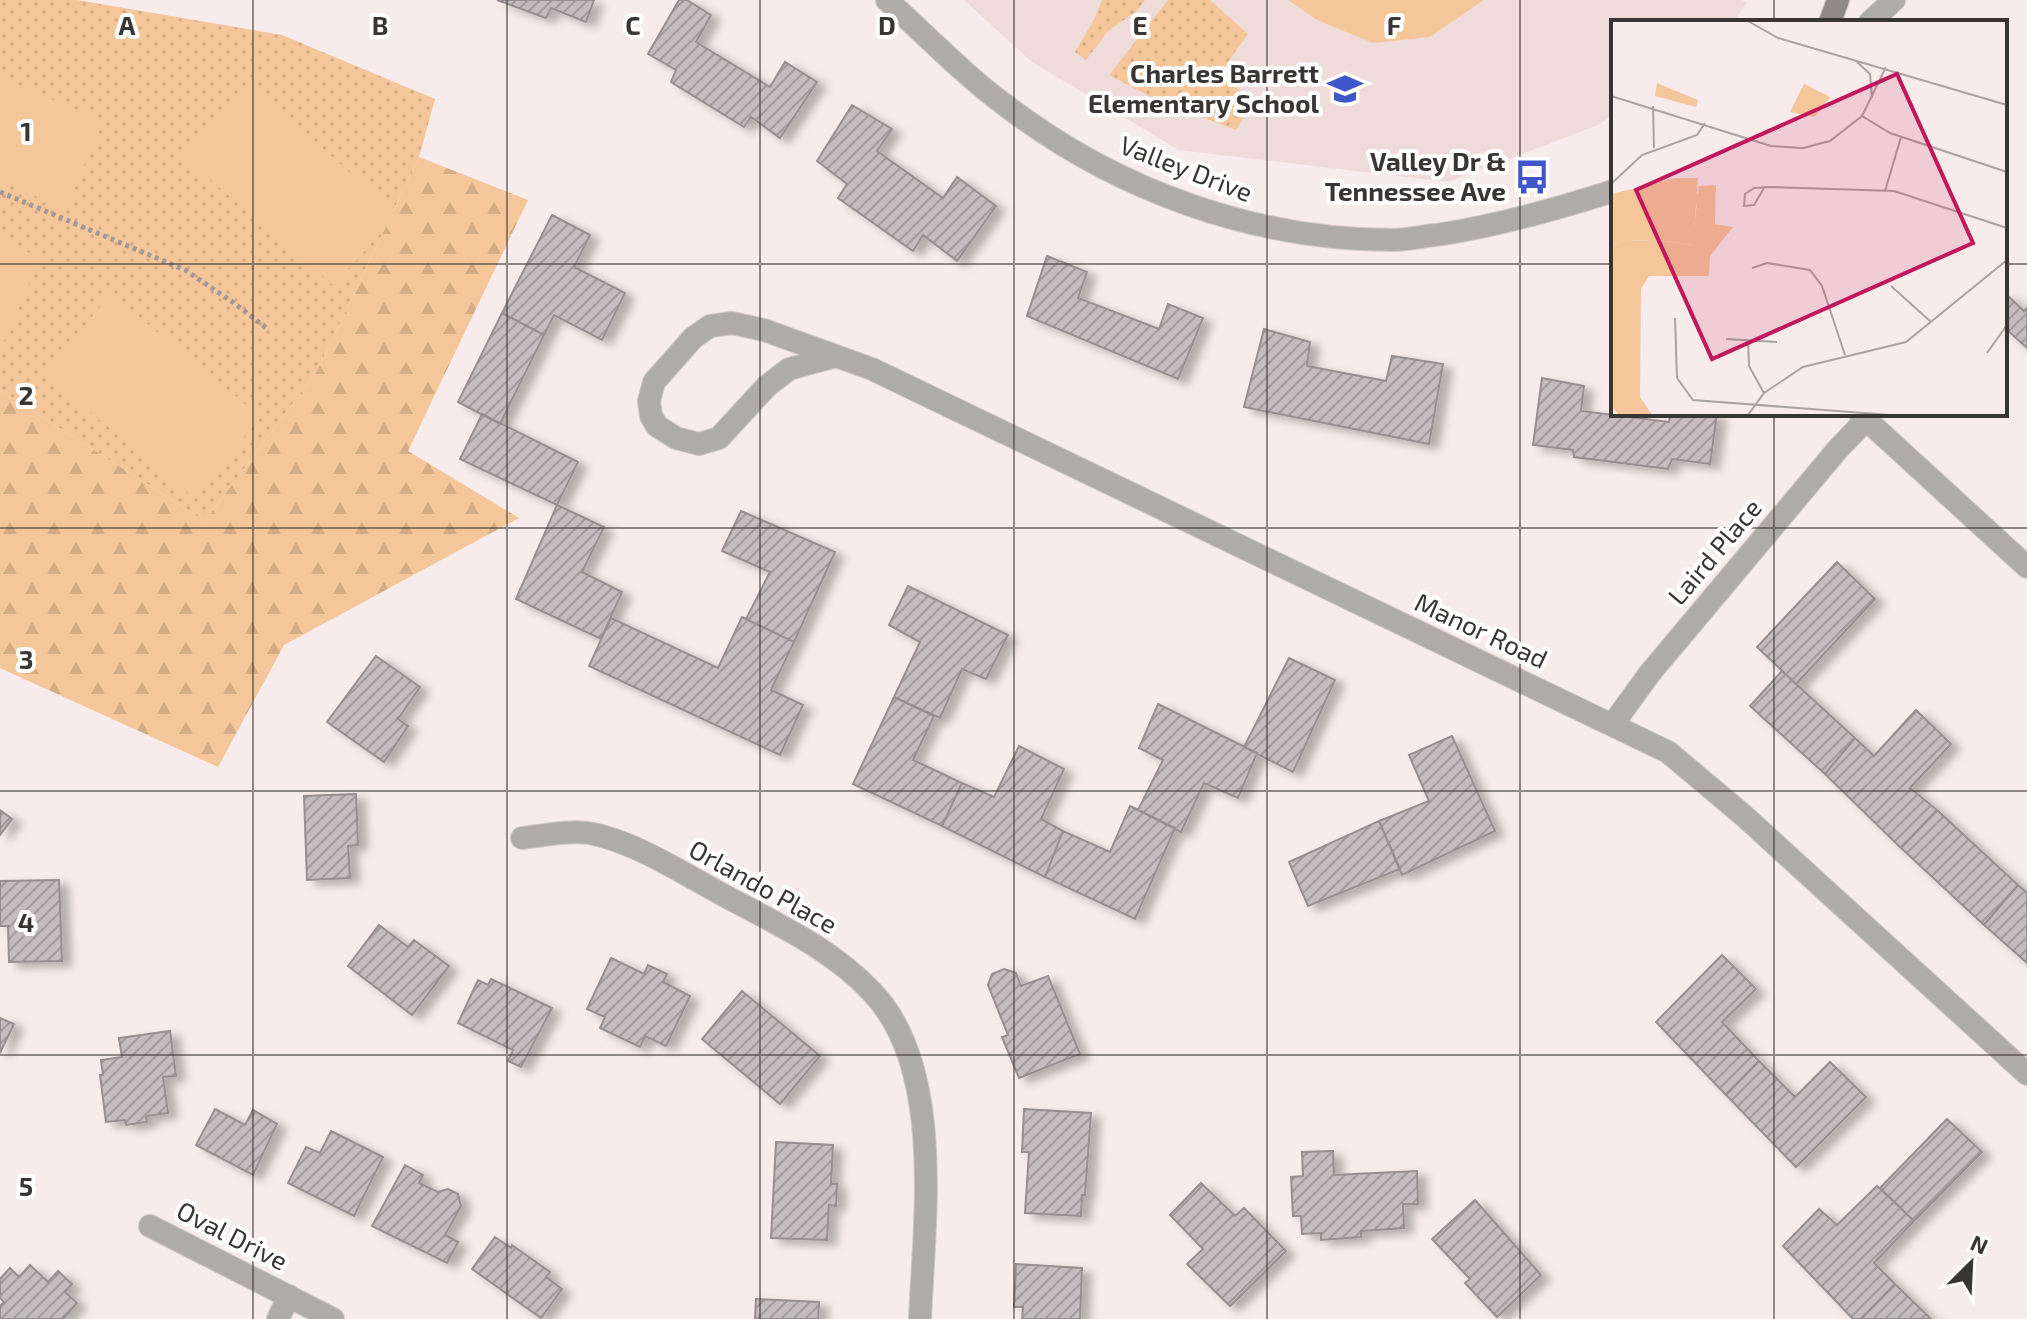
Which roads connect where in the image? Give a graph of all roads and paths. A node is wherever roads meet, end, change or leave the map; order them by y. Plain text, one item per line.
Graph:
1 (887, 0) edge
2 (1838, 0) edge
3 (1894, 0) edge
4 (1831, 20) edge
5 (1872, 20) edge
6 (0, 192) edge
7 (1611, 192) edge
8 (269, 330) dead end
9 (833, 357) junction
10 (1863, 417) edge
11 (2027, 567) edge
12 (1613, 724) junction
13 (522, 838) dead end
14 (2027, 1074) edge
15 (150, 1226) dead end
16 (289, 1296) junction
17 (278, 1319) edge
18 (333, 1319) edge
19 (920, 1319) edge

1 - 7 street, Valley Drive
2 - 4 main road
3 - 5 street
6 - 8 path
9 - 9 street, Manor Road
9 - 12 street, Manor Road
10 - 11 street
10 - 12 street, Laird Place
12 - 14 street, Manor Road
13 - 19 street, Orlando Place
15 - 16 street, Oval Drive
16 - 17 street, Oval Drive
16 - 18 street, Oval Drive

